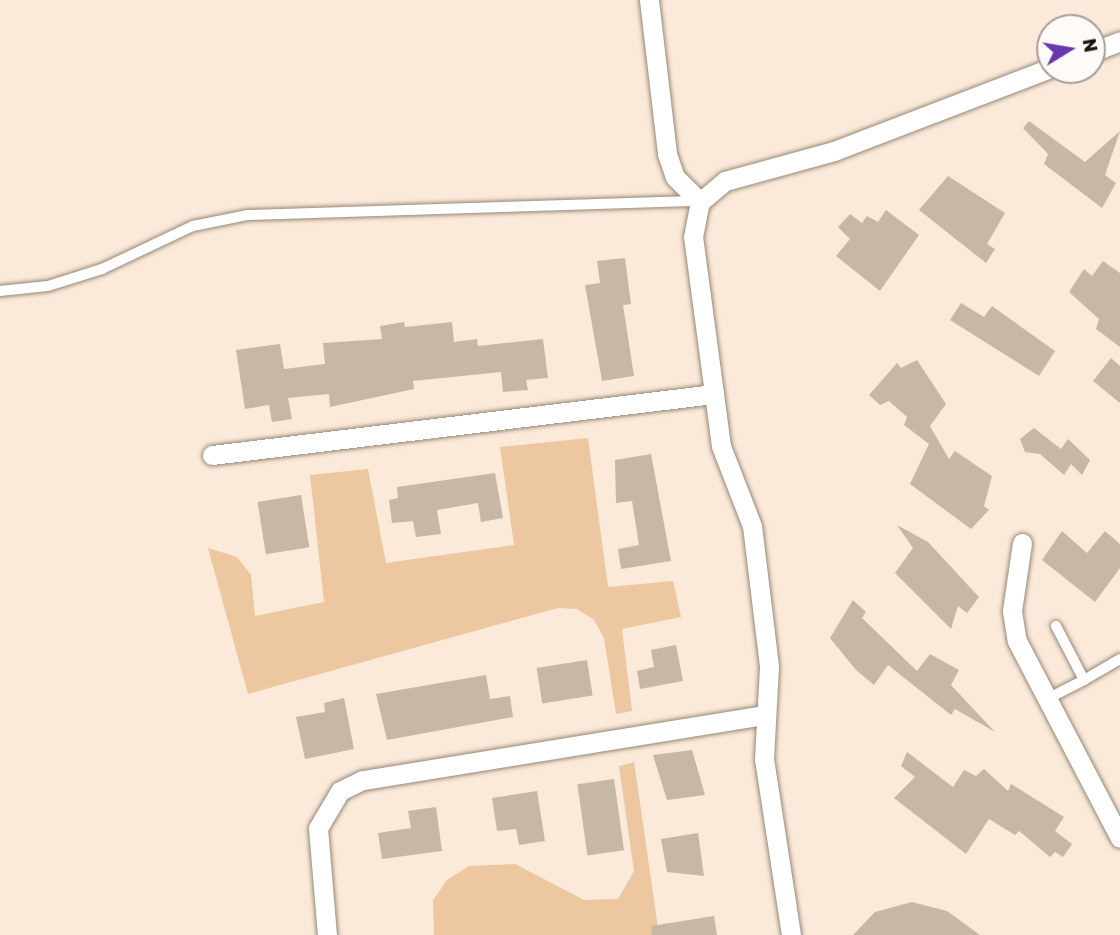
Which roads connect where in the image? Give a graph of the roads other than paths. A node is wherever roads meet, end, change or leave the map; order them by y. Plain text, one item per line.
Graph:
1 (649, 0) edge
2 (1036, 73) edge
3 (699, 202) junction
4 (0, 291) edge
5 (714, 394) junction
6 (212, 456) dead end
7 (1022, 543) dead end
8 (1056, 626) dead end
9 (1120, 659) edge
10 (1084, 680) junction
11 (1044, 700) junction
12 (765, 715) junction
13 (1120, 838) edge
14 (327, 935) edge
15 (792, 935) edge

1 - 3 street
2 - 3 street
3 - 4 lane
3 - 5 street
5 - 6 street
5 - 12 street
7 - 11 street
8 - 10 lane
9 - 10 lane
10 - 11 lane
11 - 13 street
12 - 14 street
12 - 15 street

